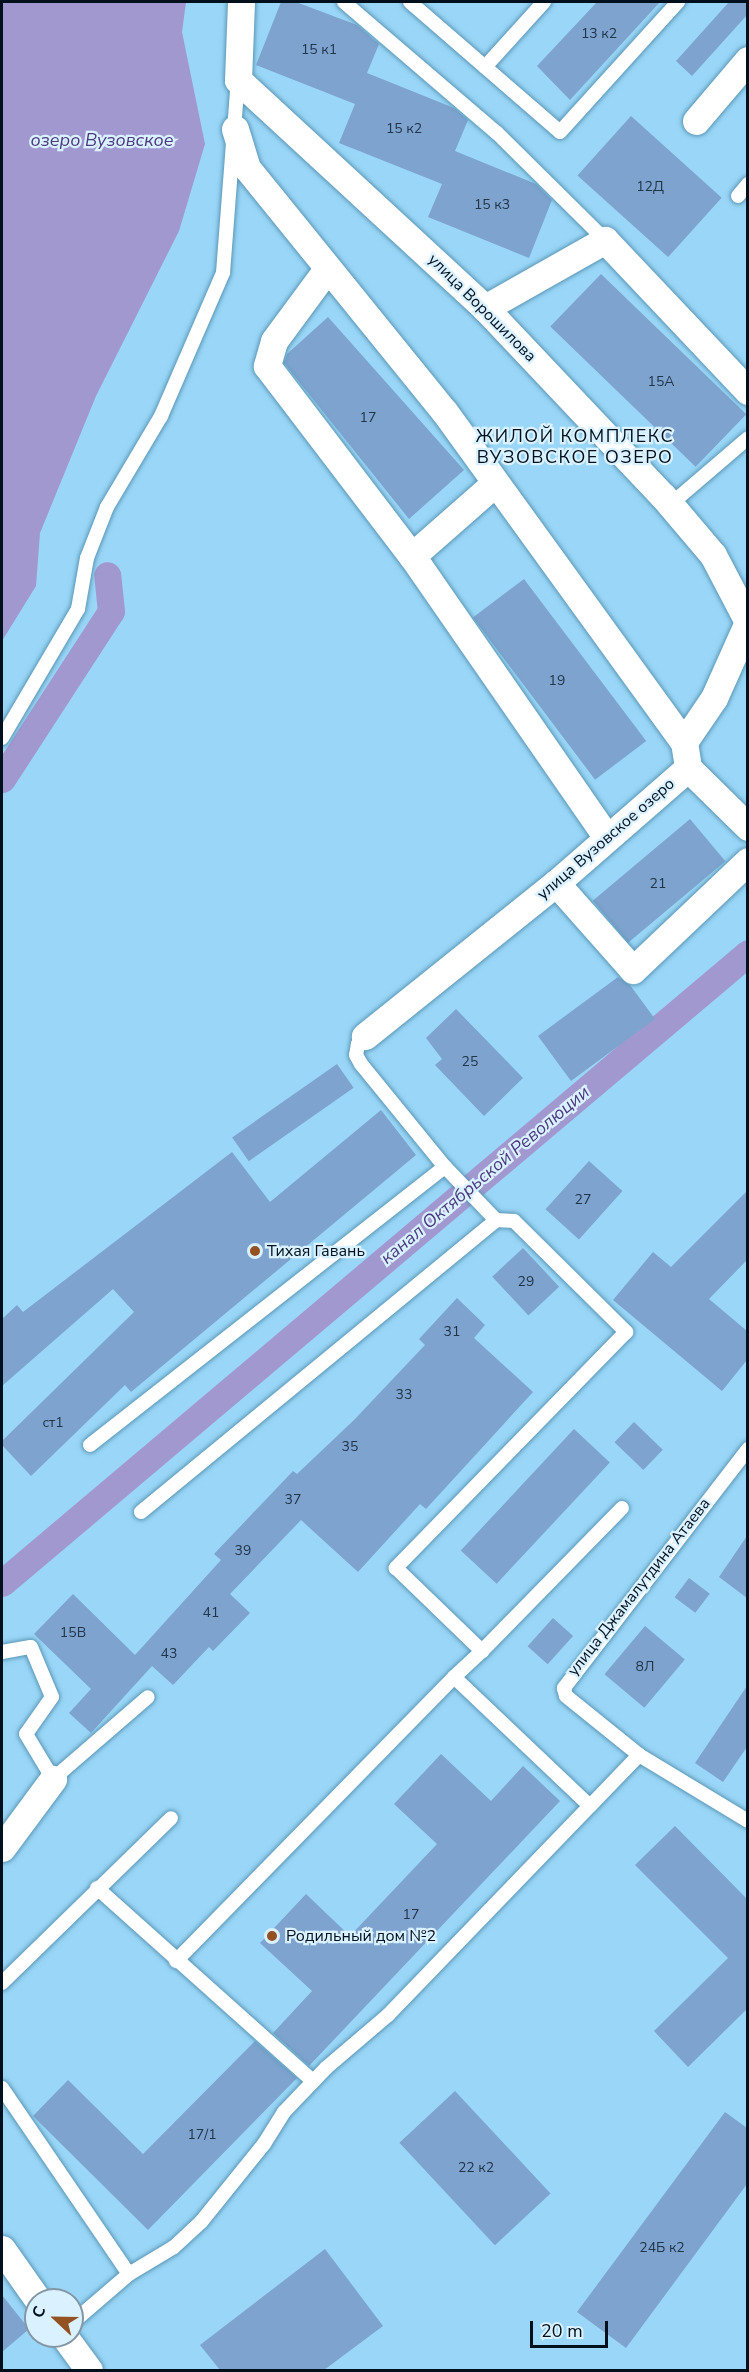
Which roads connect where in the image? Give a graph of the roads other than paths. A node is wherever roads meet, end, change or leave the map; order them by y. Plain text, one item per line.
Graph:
1 (241, 2) edge
2 (344, 2) edge
3 (410, 2) edge
4 (544, 2) edge
5 (678, 2) edge
6 (747, 60) edge
7 (485, 67) junction
8 (238, 80) junction
9 (696, 121) dead end
10 (235, 129) junction
11 (747, 184) edge
12 (738, 196) dead end
13 (605, 240) junction
14 (327, 269) junction
15 (485, 308) junction
16 (747, 391) edge
17 (747, 438) edge
18 (495, 483) junction
19 (671, 504) junction
20 (412, 556) junction
21 (747, 622) edge
22 (2, 738) edge
23 (686, 755) junction
24 (747, 827) edge
25 (606, 836) junction
26 (747, 861) edge
27 (556, 883) junction
28 (365, 1036) joint
29 (445, 1167) junction
30 (496, 1220) junction
31 (90, 1445) dead end
32 (747, 1449) edge
33 (622, 1508) dead end
34 (141, 1512) dead end
35 (2, 1652) edge
36 (482, 1652) junction
37 (454, 1677) junction
38 (148, 1697) dead end
39 (639, 1755) junction
40 (53, 1779) junction
41 (590, 1806) junction
42 (171, 1818) dead end
43 (747, 1821) edge
44 (2, 1848) edge
45 (97, 1888) junction
46 (176, 1961) junction
47 (2, 1983) edge
48 (313, 2081) junction
49 (2, 2088) edge
50 (2, 2249) edge
51 (129, 2274) junction
52 (30, 2288) edge
53 (84, 2313) edge
54 (73, 2348) edge
55 (89, 2370) edge

1 - 8 street
2 - 13 lane
3 - 7 lane
4 - 7 lane
5 - 7 lane
6 - 9 street
8 - 10 lane
8 - 15 street, улица Ворошилова
10 - 14 street
10 - 22 lane
11 - 12 lane
13 - 15 street
13 - 16 street
14 - 18 street
14 - 20 street
15 - 19 street, улица Ворошилова
17 - 19 lane
18 - 20 street
18 - 23 street
19 - 21 street, улица Ворошилова
20 - 25 street
21 - 23 street, улица Вузовское озеро
23 - 24 street
23 - 25 street, улица Вузовское озеро
25 - 27 street, улица Вузовское озеро
26 - 27 street
27 - 28 street, улица Вузовское озеро
28 - 29 lane
29 - 30 lane
29 - 31 lane
30 - 34 lane
30 - 36 lane
32 - 39 lane, улица Джамалутдина Атаева
33 - 36 lane
35 - 40 lane
36 - 37 lane
37 - 41 lane
37 - 46 lane
38 - 40 lane
39 - 41 lane
39 - 43 lane, улица Джамалутдина Атаева
40 - 44 street
41 - 48 lane
42 - 45 lane
45 - 46 lane
45 - 47 lane
46 - 48 lane
48 - 51 lane
49 - 51 lane
50 - 52 street
51 - 53 lane
54 - 55 street

